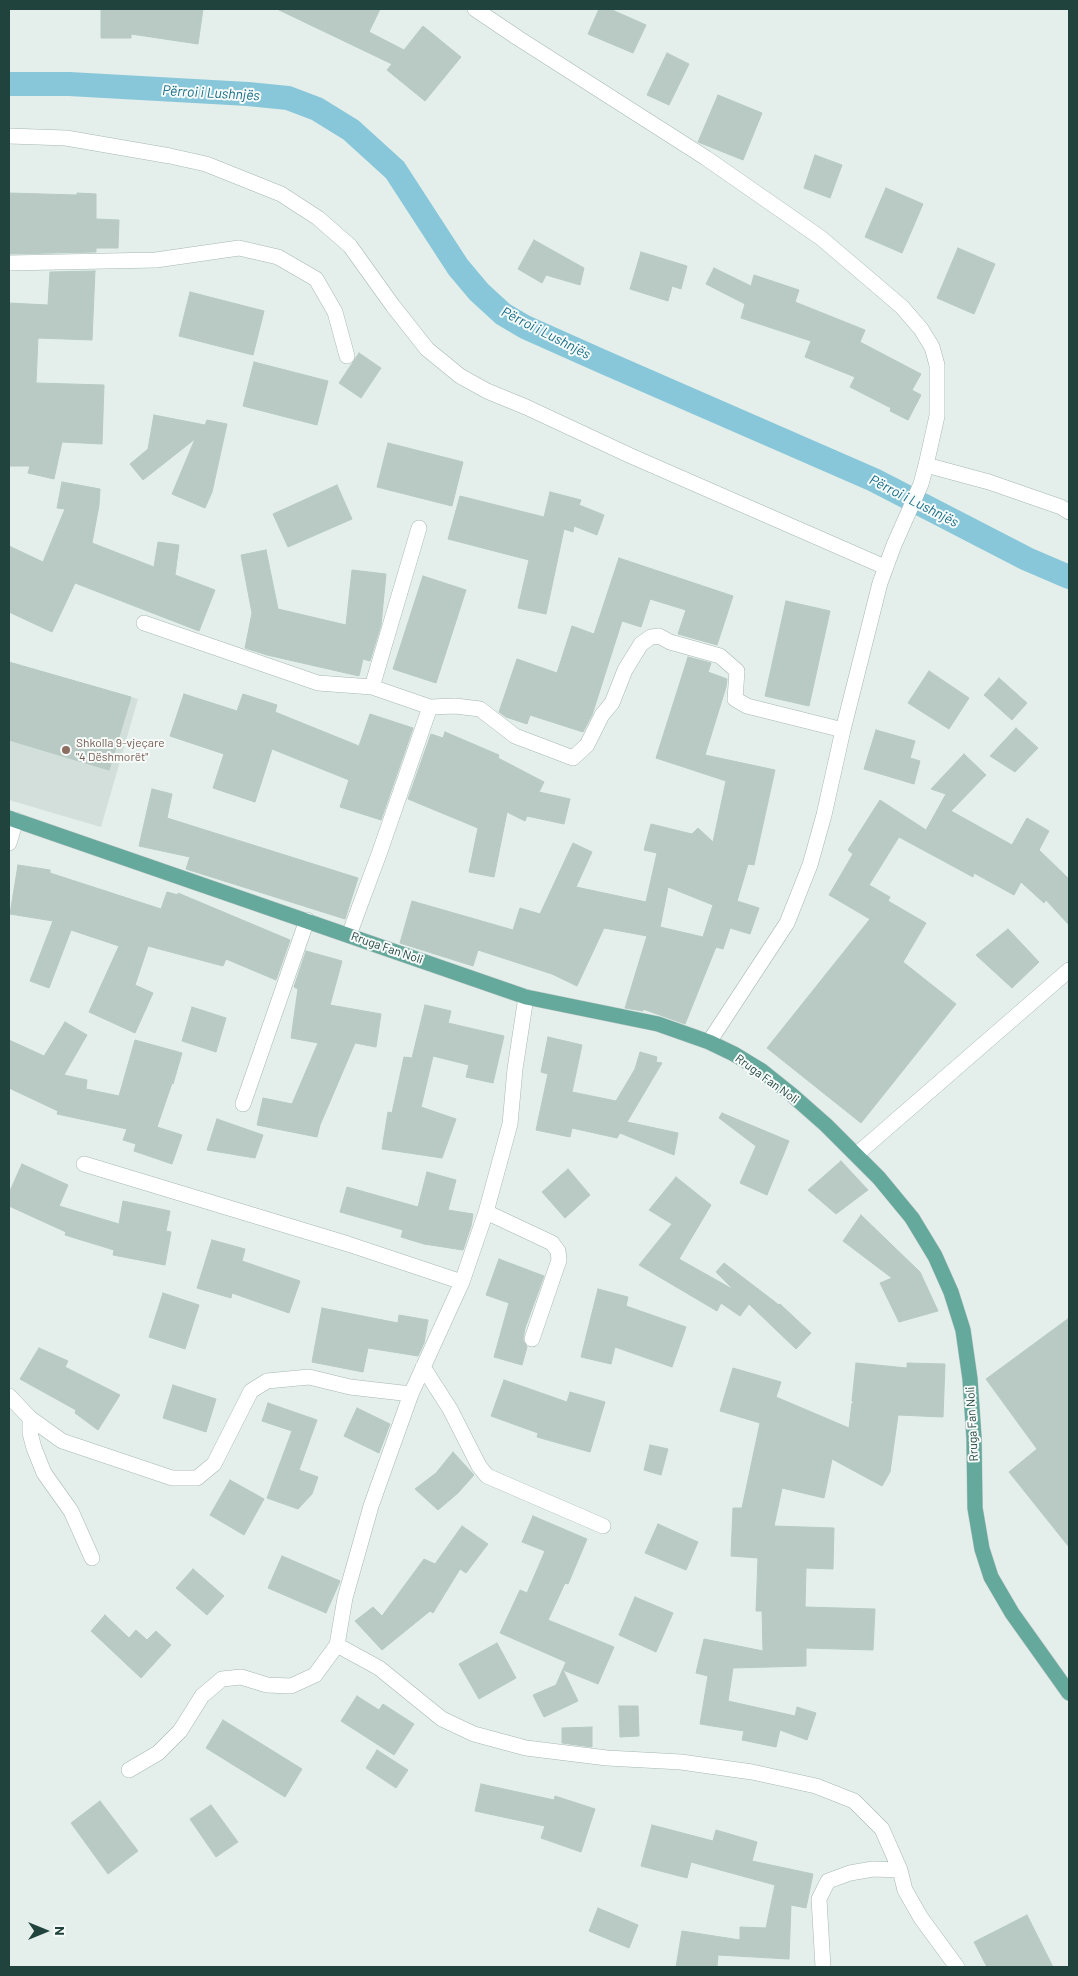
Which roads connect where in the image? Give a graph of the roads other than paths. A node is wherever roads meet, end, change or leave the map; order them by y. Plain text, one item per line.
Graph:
1 (475, 9) edge
2 (9, 136) edge
3 (9, 263) edge
4 (347, 356) dead end
5 (925, 470) junction
6 (1069, 512) edge
7 (419, 528) dead end
8 (885, 567) junction
9 (144, 623) dead end
10 (372, 687) junction
11 (430, 707) junction
12 (843, 730) junction
13 (12, 819) edge
14 (9, 843) edge
15 (307, 920) junction
16 (349, 935) junction
17 (1069, 970) edge
18 (526, 997) junction
19 (709, 1042) junction
20 (242, 1104) dead end
21 (856, 1155) junction
22 (84, 1164) dead end
23 (486, 1212) junction
24 (462, 1282) junction
25 (532, 1339) dead end
26 (423, 1367) junction
27 (411, 1394) junction
28 (9, 1396) edge
29 (30, 1418) junction
30 (603, 1526) dead end
31 (92, 1558) dead end
32 (337, 1645) junction
33 (1069, 1693) edge
34 (129, 1770) dead end
35 (900, 1870) junction
36 (823, 1967) edge
37 (957, 1967) edge

1 - 5 street
2 - 8 street
3 - 4 street
5 - 6 street
5 - 8 street
7 - 10 street
8 - 12 street
9 - 10 street
10 - 11 street
11 - 12 street
11 - 16 street
12 - 19 street
13 - 14 street
13 - 15 main road, Rruga Fan Noli
15 - 16 main road, Rruga Fan Noli
15 - 20 street
16 - 18 main road, Rruga Fan Noli
17 - 21 street
18 - 19 main road, Rruga Fan Noli
18 - 23 street
19 - 21 main road, Rruga Fan Noli
21 - 33 main road, Rruga Fan Noli
22 - 24 street
23 - 24 street
23 - 25 street
24 - 26 street
26 - 27 street
26 - 30 street
27 - 29 street
27 - 32 street
28 - 29 street
29 - 31 street
32 - 34 street
32 - 35 street
35 - 36 street
35 - 37 street

